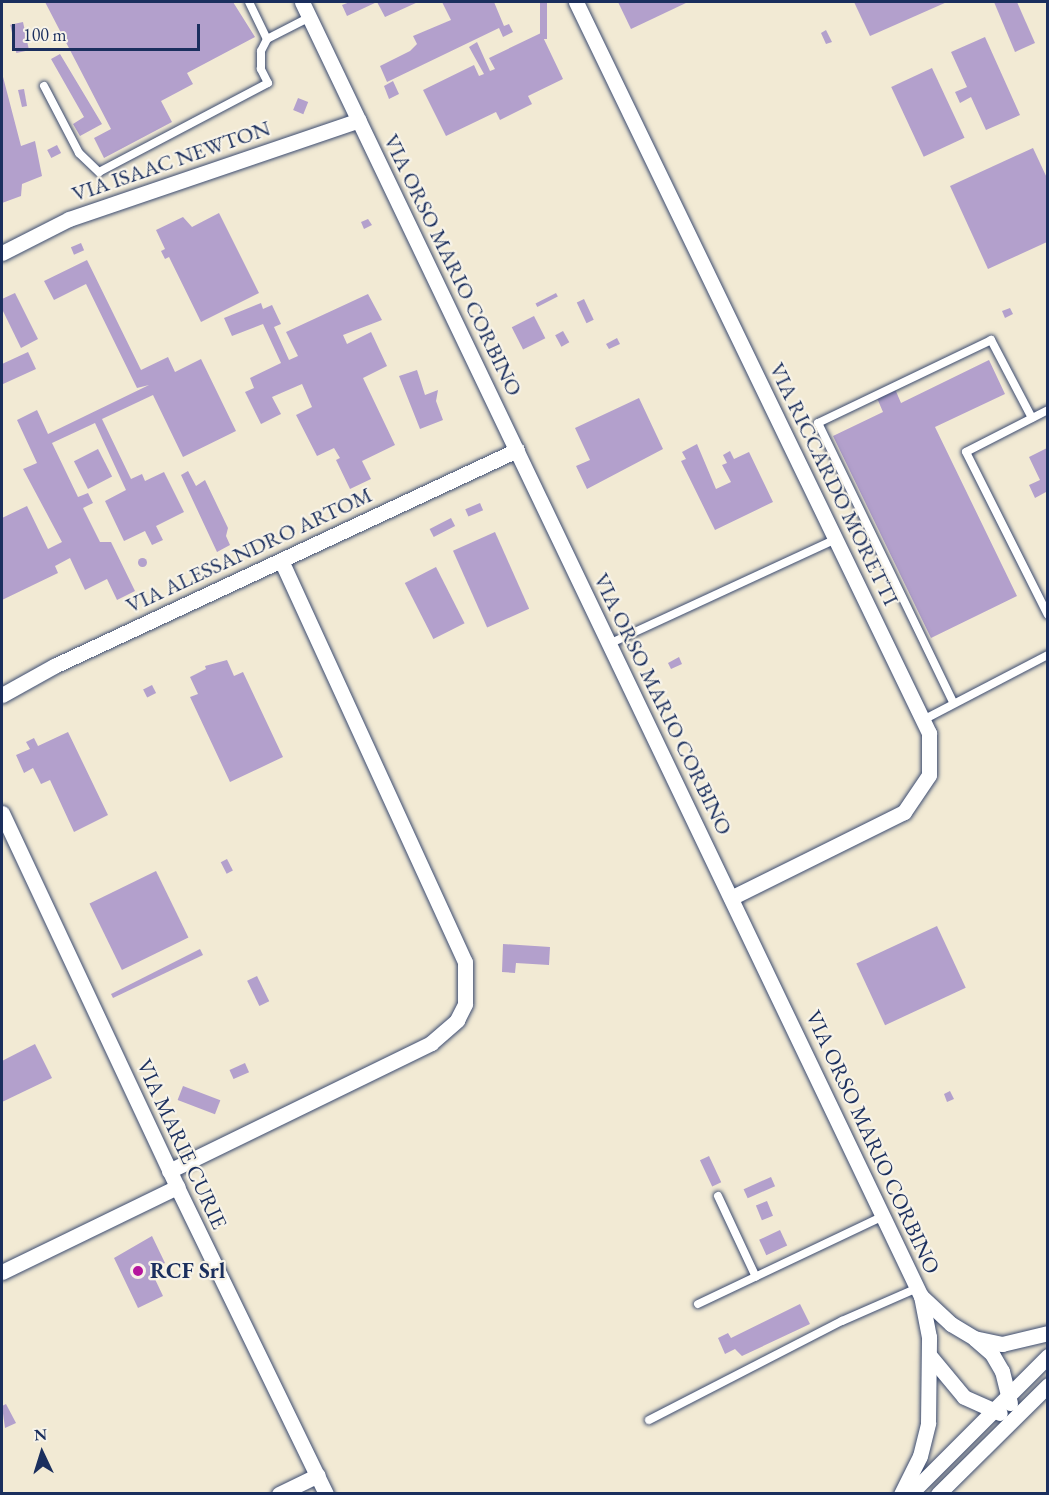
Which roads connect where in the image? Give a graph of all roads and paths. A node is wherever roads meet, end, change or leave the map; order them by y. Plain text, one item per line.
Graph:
1 (249, 2) edge
2 (302, 2) edge
3 (576, 2) edge
4 (310, 18) junction
5 (267, 39) junction
6 (44, 86) dead end
7 (359, 120) junction
8 (2, 253) edge
9 (1047, 410) edge
10 (1032, 418) junction
11 (517, 450) junction
12 (836, 539) junction
13 (281, 561) junction
14 (1047, 615) edge
15 (609, 644) junction
16 (1047, 655) edge
17 (2, 695) edge
18 (953, 702) junction
19 (923, 720) junction
20 (2, 813) edge
21 (731, 898) junction
22 (169, 1171) junction
23 (177, 1187) junction
24 (718, 1196) dead end
25 (883, 1216) junction
26 (2, 1272) edge
27 (756, 1277) junction
28 (919, 1292) junction
29 (698, 1304) dead end
30 (1047, 1333) edge
31 (974, 1338) junction
32 (930, 1356) junction
33 (1047, 1356) edge
34 (1047, 1385) edge
35 (1008, 1396) junction
36 (993, 1411) junction
37 (1015, 1417) junction
38 (649, 1420) dead end
39 (318, 1475) junction
40 (279, 1494) edge
41 (326, 1494) edge
42 (901, 1494) edge
43 (910, 1494) edge
44 (938, 1494) edge

1 - 5 lane
2 - 4 street, VIA ORSO MARIO CORBINO
3 - 12 street, VIA RICCARDO MORETTI
4 - 5 lane
4 - 7 street, VIA ORSO MARIO CORBINO
5 - 6 lane
7 - 8 street, VIA ISAAC NEWTON
7 - 11 street, VIA ORSO MARIO CORBINO
9 - 10 lane
10 - 14 lane
10 - 18 lane
11 - 13 street, VIA ALESSANDRO ARTOM
11 - 15 street, VIA ORSO MARIO CORBINO
12 - 15 lane
12 - 19 street, VIA RICCARDO MORETTI
13 - 17 street, VIA ALESSANDRO ARTOM
13 - 22 street
15 - 21 street, VIA ORSO MARIO CORBINO
16 - 18 lane
18 - 19 lane
19 - 21 street, VIA RICCARDO MORETTI
20 - 22 street, VIA MARIE CURIE
21 - 25 street, VIA ORSO MARIO CORBINO
22 - 23 street, VIA MARIE CURIE
23 - 26 street
23 - 39 street, VIA MARIE CURIE
24 - 27 lane
25 - 27 lane
25 - 28 street, VIA ORSO MARIO CORBINO
27 - 29 lane
28 - 31 street, VIA ORSO MARIO CORBINO
28 - 32 street
28 - 38 lane
30 - 31 street, VIA ORSO MARIO CORBINO
31 - 35 street
32 - 36 street
32 - 42 street
33 - 35 street
34 - 37 street
35 - 36 street
35 - 37 street
36 - 37 street
36 - 43 street
37 - 44 street
39 - 40 street
39 - 41 street, VIA MARIE CURIE

